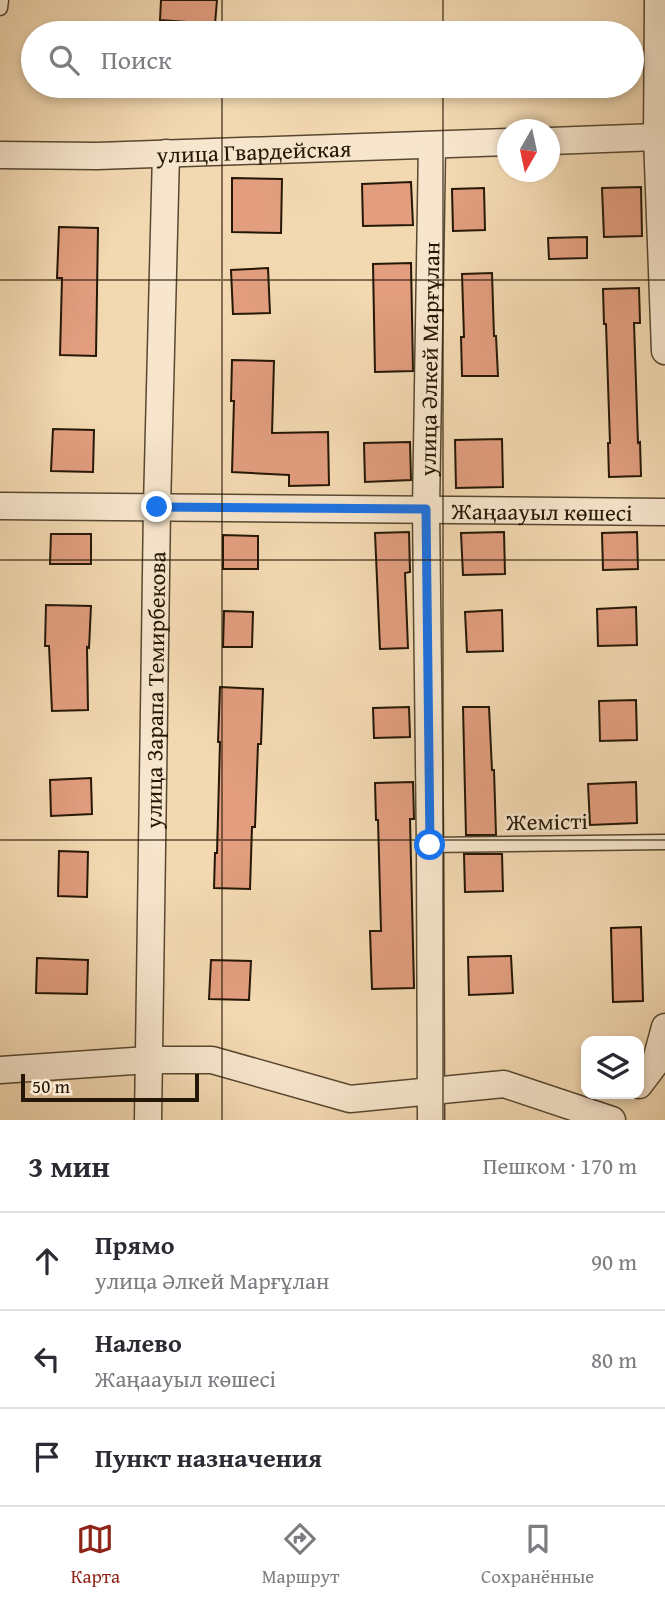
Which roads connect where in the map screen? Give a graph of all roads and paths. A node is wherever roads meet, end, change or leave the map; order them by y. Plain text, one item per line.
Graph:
1 (1, 0) edge
2 (658, 0) edge
3 (0, 8) edge
4 (657, 137) junction
5 (560, 141) edge
6 (497, 142) edge
7 (432, 145) junction
8 (166, 153) junction
9 (0, 155) edge
10 (665, 351) edge
11 (0, 506) edge
12 (157, 507) junction
13 (426, 509) junction
14 (665, 512) edge
15 (665, 842) edge
16 (430, 845) junction
17 (665, 1027) edge
18 (148, 1060) junction
19 (0, 1070) edge
20 (644, 1079) edge
21 (431, 1092) junction
22 (628, 1099) edge
23 (148, 1120) edge
24 (431, 1120) edge
25 (612, 1120) edge

1 - 3 lane
2 - 4 street
4 - 5 street
4 - 10 street
6 - 7 street, улица Гвардейская
7 - 8 street, улица Гвардейская
7 - 13 street, улица Әлкей Марғұлан
8 - 9 street, улица Гвардейская
8 - 12 street, улица Зарапа Темирбекова
11 - 12 street, Жаңаауыл көшесі
12 - 13 street, Жаңаауыл көшесі
12 - 18 street, улица Зарапа Темирбекова
13 - 14 street, Жаңаауыл көшесі
13 - 16 street, улица Әлкей Марғұлан
15 - 16 lane, Жемісті
16 - 21 street, улица Әлкей Марғұлан
17 - 20 street
18 - 19 street
18 - 21 street
18 - 23 street, улица Зарапа Темирбекова
21 - 24 street, улица Әлкей Марғұлан
21 - 25 street
22 - 25 street

